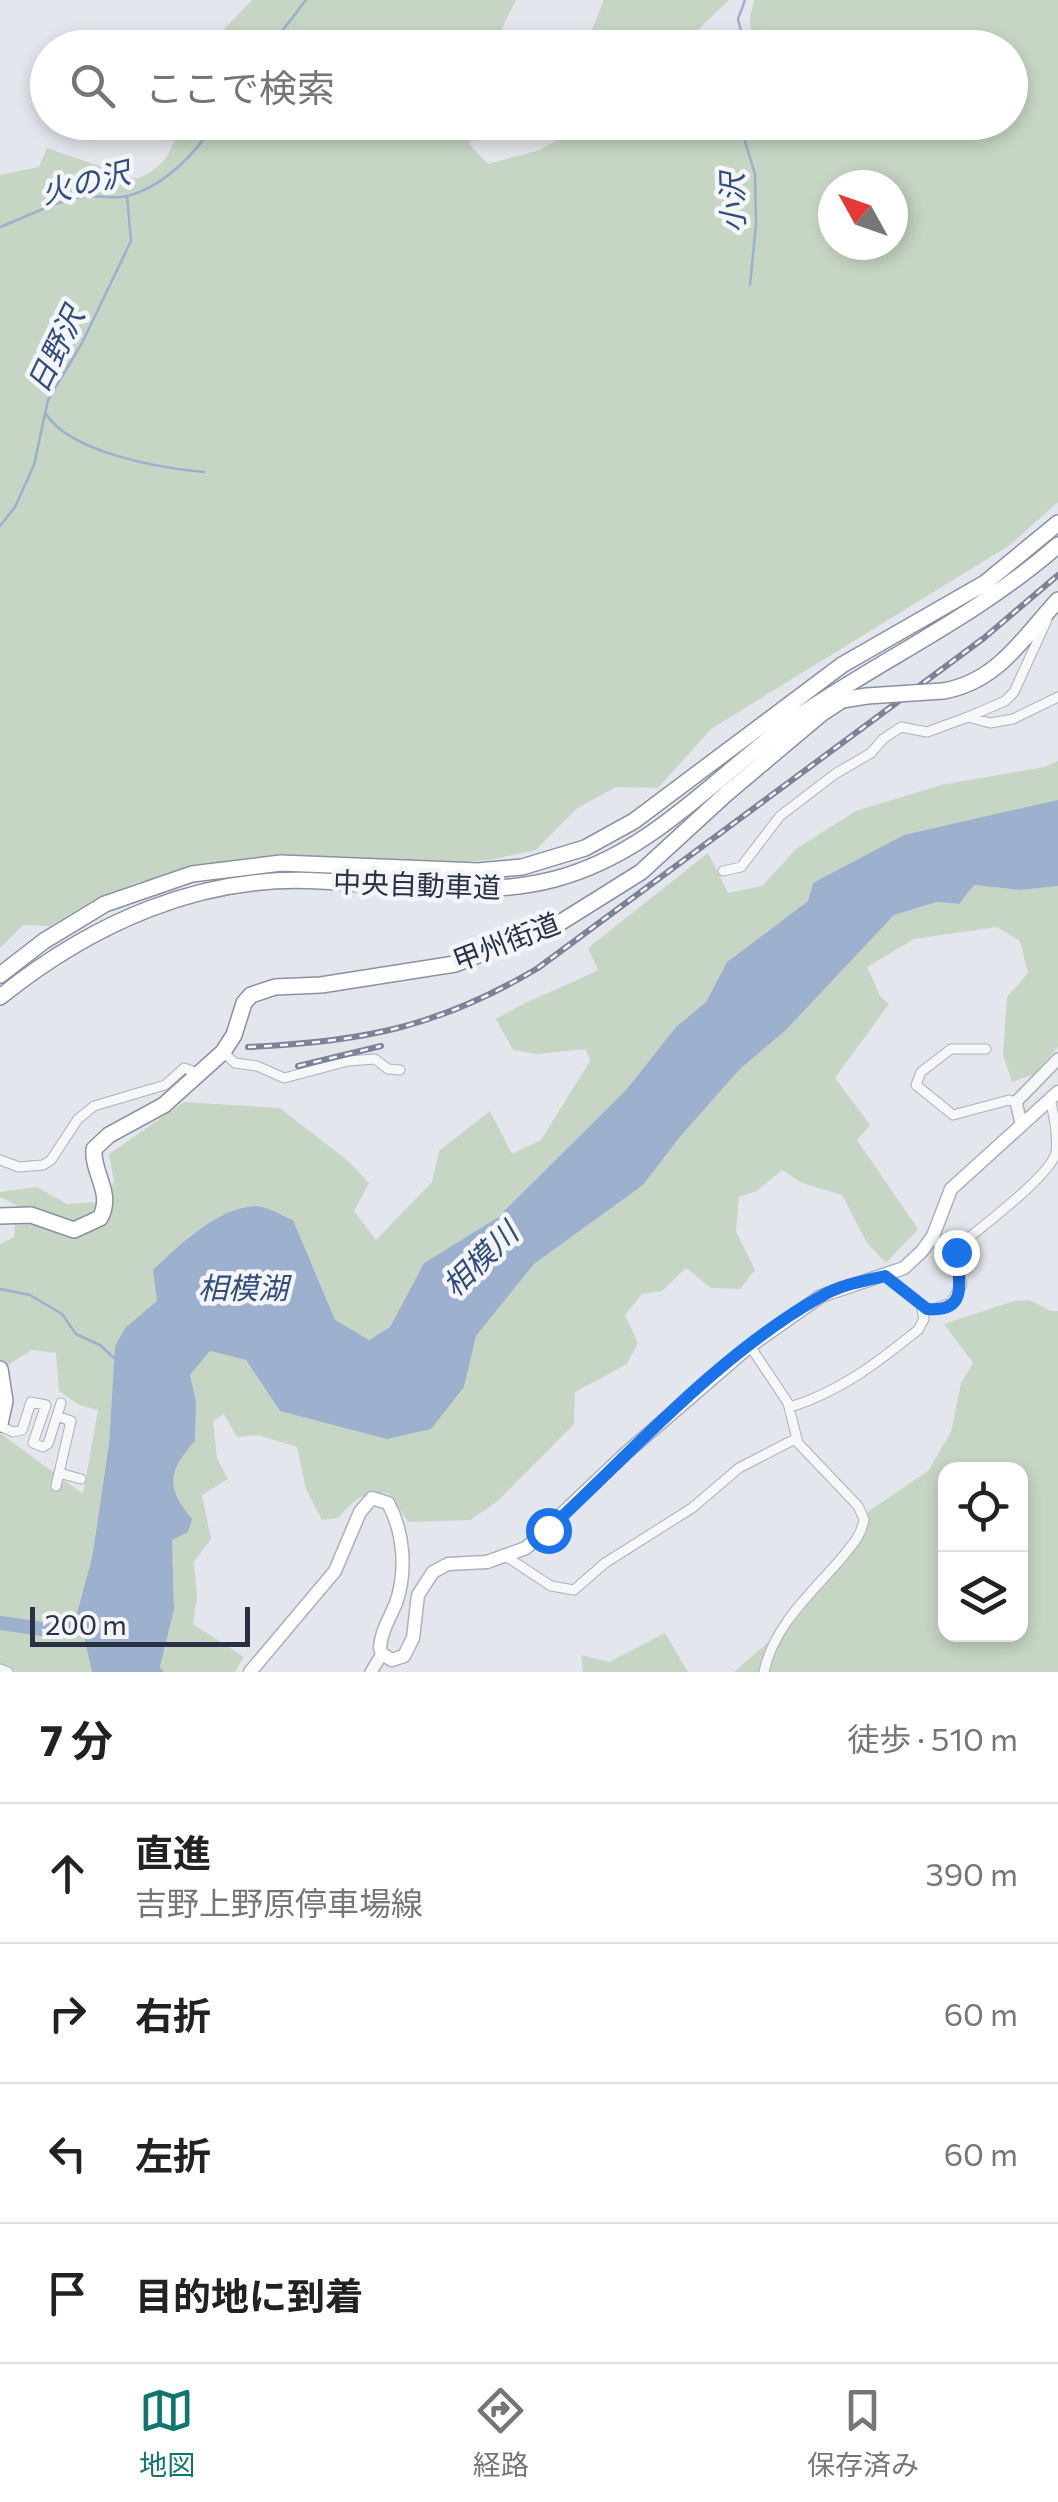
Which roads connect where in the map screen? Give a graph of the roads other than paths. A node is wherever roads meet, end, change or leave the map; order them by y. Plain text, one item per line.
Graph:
1 (1058, 523) edge
2 (1058, 545) edge
3 (1058, 600) edge
4 (1045, 614) junction
5 (1058, 697) edge
6 (968, 717) junction
7 (722, 871) dead end
8 (0, 975) edge
9 (0, 997) edge
10 (986, 1048) dead end
11 (222, 1052) junction
12 (1058, 1059) edge
13 (400, 1070) dead end
14 (198, 1073) junction
15 (1054, 1095) edge
16 (1016, 1102) junction
17 (1022, 1123) junction
18 (0, 1160) edge
19 (0, 1216) edge
20 (933, 1236) junction
21 (885, 1276) junction
22 (950, 1303) junction
23 (921, 1304) junction
24 (750, 1346) junction
25 (0, 1369) edge
26 (61, 1403) dead end
27 (790, 1407) junction
28 (57, 1416) junction
29 (0, 1425) edge
30 (796, 1439) junction
31 (59, 1473) junction
32 (81, 1479) dead end
33 (56, 1486) dead end
34 (507, 1556) junction
35 (382, 1654) junction
36 (0, 1669) edge
37 (8, 1672) edge
38 (250, 1672) edge
39 (371, 1672) edge
40 (764, 1672) edge

1 - 8 highway, 中央自動車道
2 - 9 highway, 中央自動車道
3 - 4 highway, 甲州街道
4 - 6 street
4 - 11 highway, 甲州街道, bridge
5 - 6 street
6 - 7 street
10 - 16 street
11 - 13 street
11 - 14 highway, 甲州街道
12 - 16 street
14 - 18 street
14 - 19 highway, 甲州街道
15 - 17 main road
15 - 22 street
16 - 17 street
17 - 20 main road
20 - 21 main road
20 - 22 street
21 - 23 street
21 - 24 main road
22 - 23 street
23 - 27 street
24 - 27 street
24 - 34 main road
25 - 29 highway
26 - 28 street
27 - 30 street
28 - 29 street
28 - 31 street
30 - 34 street
30 - 40 street
31 - 32 street
31 - 33 street
34 - 35 main road
35 - 38 main road
35 - 39 street
36 - 37 street

